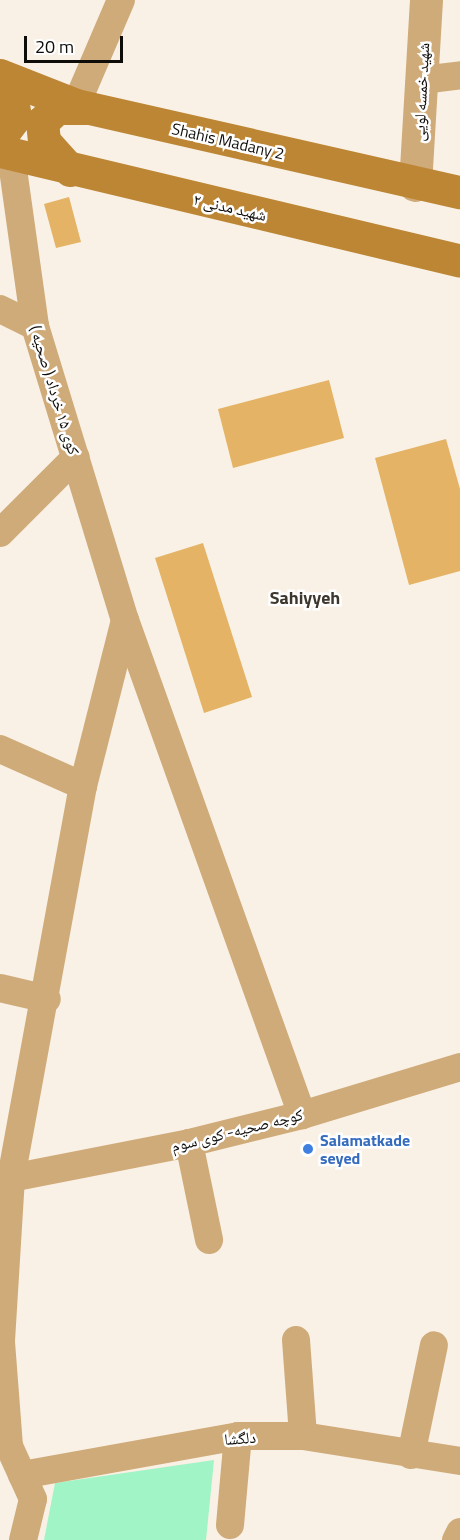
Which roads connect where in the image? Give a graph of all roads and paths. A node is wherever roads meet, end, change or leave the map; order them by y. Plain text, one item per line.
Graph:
1 (121, 0) edge
2 (426, 0) edge
3 (460, 75) edge
4 (0, 76) edge
5 (422, 80) junction
6 (83, 107) junction
7 (4, 148) edge
8 (70, 170) junction
9 (416, 185) junction
10 (460, 192) edge
11 (458, 266) edge
12 (0, 309) edge
13 (34, 326) junction
14 (76, 457) junction
15 (0, 532) edge
16 (125, 620) junction
17 (0, 749) edge
18 (83, 786) junction
19 (0, 988) edge
20 (47, 999) junction
21 (460, 1067) edge
22 (302, 1115) junction
23 (189, 1143) junction
24 (11, 1178) junction
25 (209, 1240) dead end
26 (296, 1340) dead end
27 (0, 1341) edge
28 (434, 1345) dead end
29 (238, 1436) junction
30 (303, 1436) junction
31 (411, 1455) junction
32 (460, 1461) edge
33 (22, 1475) junction
34 (230, 1525) dead end
35 (460, 1532) edge
36 (23, 1540) edge
37 (456, 1540) edge

1 - 6 street
2 - 5 street, شهید خمسه لویی
3 - 5 street
4 - 6 main road, Shahis Madany 2
4 - 7 main road
5 - 9 street, شهید خمسه لویی
6 - 8 main road
6 - 9 main road, Shahis Madany 2
7 - 8 main road, شهید مدنی ۲
7 - 13 street, کوی ۱۵ خرداد ( صحیه )
8 - 11 main road, شهید مدنی ۲
9 - 10 main road, Shahis Madany 2
12 - 13 street
13 - 14 street, کوی ۱۵ خرداد ( صحیه )
14 - 15 street
14 - 16 street, کوی ۱۵ خرداد ( صحیه )
16 - 18 street
16 - 22 street, کوی ۱۵ خرداد ( صحیه )
17 - 18 street
18 - 20 street
19 - 20 street
20 - 24 street
21 - 22 street, کوچه صحیه- کوی سوم
22 - 23 street, کوچه صحیه- کوی سوم
23 - 24 street, کوچه صحیه- کوی سوم
23 - 25 street
24 - 27 street
26 - 30 street
27 - 33 street
28 - 31 street
29 - 30 street, دلگشا
29 - 33 street, دلگشا
29 - 34 street
30 - 31 street, دلگشا
31 - 32 street, دلگشا
33 - 36 street
35 - 37 street

